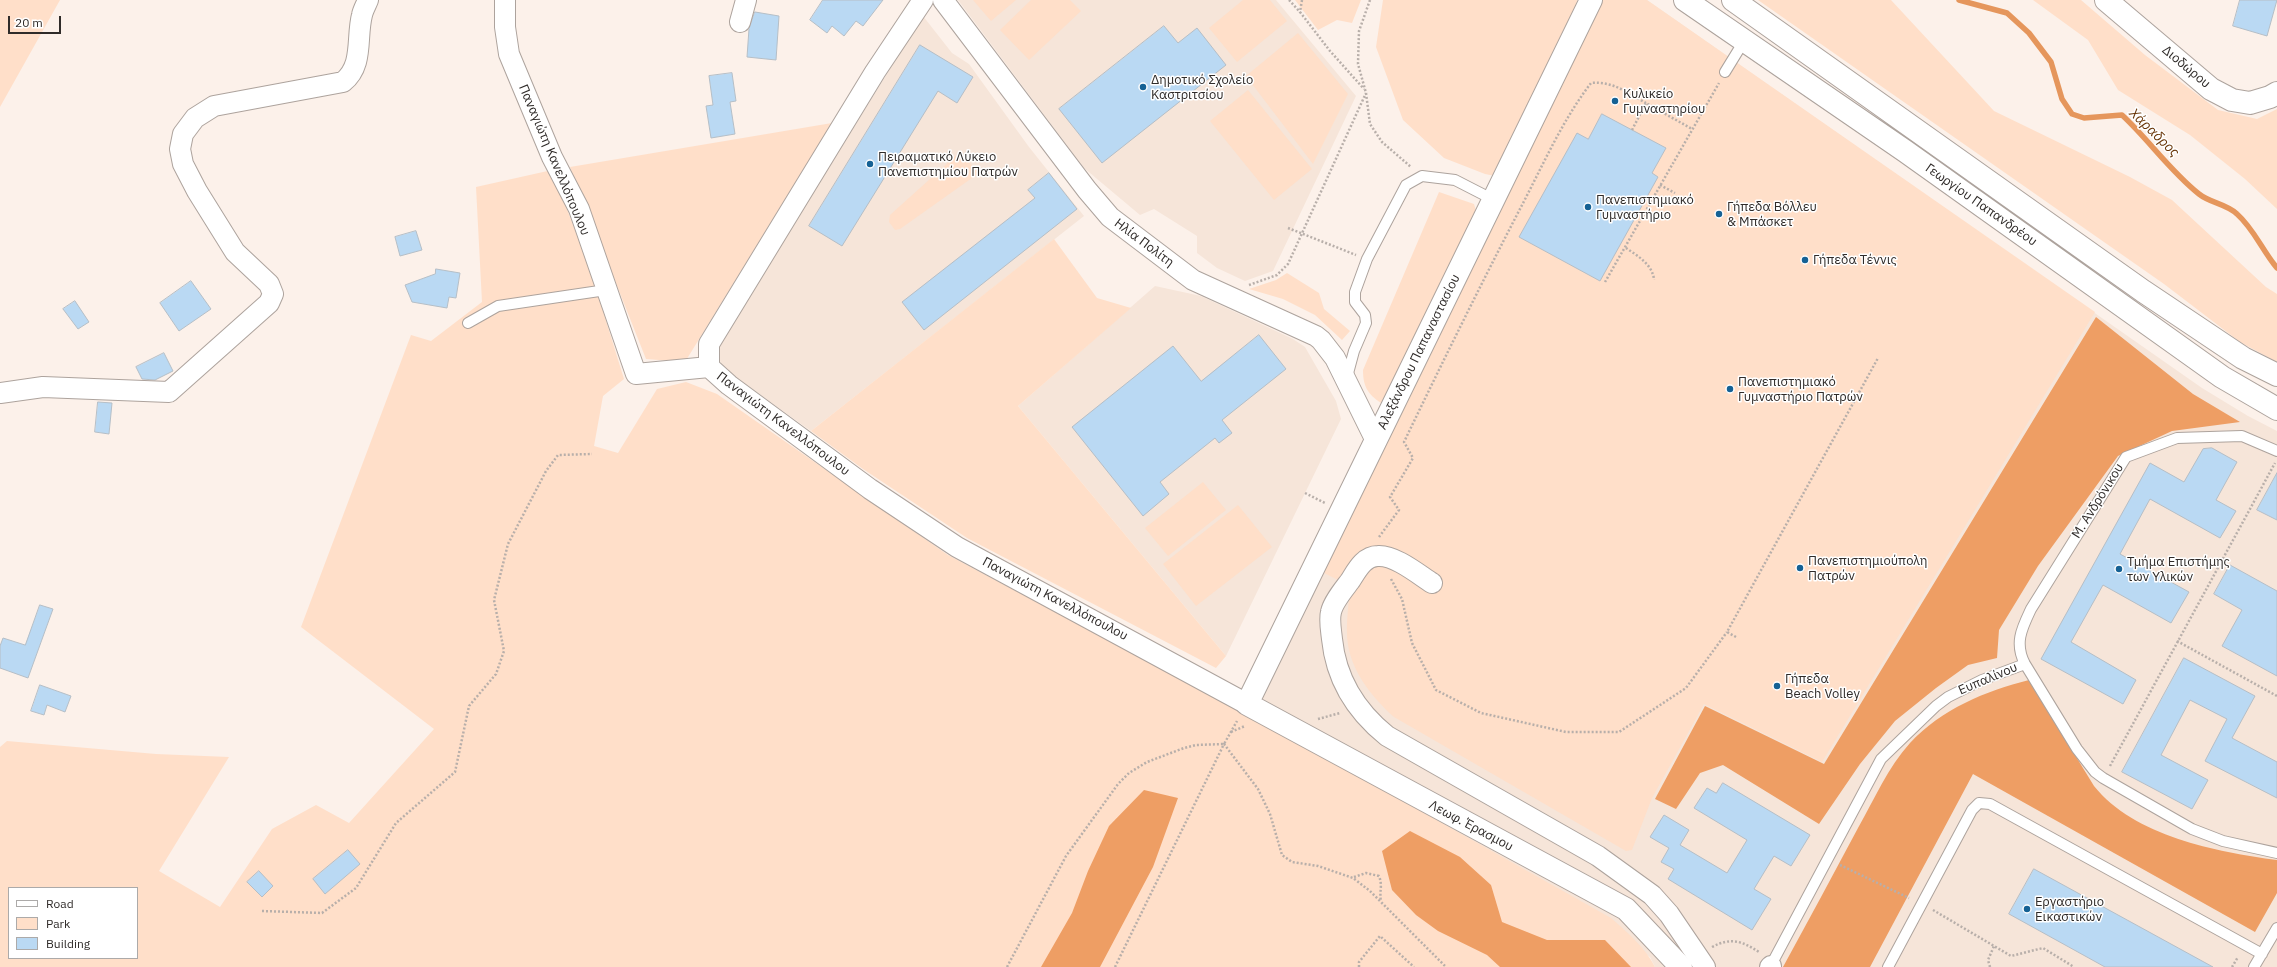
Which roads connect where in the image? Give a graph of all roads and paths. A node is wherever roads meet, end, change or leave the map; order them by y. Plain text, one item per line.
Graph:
1 (368, 0) edge
2 (505, 0) edge
3 (746, 0) edge
4 (923, 0) edge
5 (943, 0) edge
6 (1289, 0) edge
7 (1302, 0) edge
8 (1370, 0) edge
9 (1591, 0) edge
10 (1685, 0) edge
11 (1733, 0) edge
12 (2106, 0) edge
13 (1300, 12) junction
14 (740, 22) dead end
15 (1744, 41) junction
16 (1725, 72) joint
17 (1366, 92) junction
18 (2277, 93) edge
19 (1646, 104) junction
20 (1692, 129) junction
21 (1632, 130) dead end
22 (1422, 176) junction
23 (1660, 185) junction
24 (1675, 192) dead end
25 (1494, 200) junction
26 (1288, 228) dead end
27 (1301, 233) junction
28 (1626, 248) junction
29 (1367, 259) junction
30 (1654, 280) dead end
31 (1605, 282) dead end
32 (1246, 286) dead end
33 (606, 290) junction
34 (2143, 291) junction
35 (2129, 311) junction
36 (468, 323) dead end
37 (1878, 358) dead end
38 (709, 368) junction
39 (2277, 375) edge
40 (1346, 380) junction
41 (0, 393) edge
42 (2277, 409) edge
43 (1376, 441) junction
44 (2277, 451) edge
45 (592, 454) dead end
46 (2277, 459) edge
47 (1306, 493) dead end
48 (1330, 506) dead end
49 (1370, 559) junction
50 (1432, 582) dead end
51 (1727, 632) junction
52 (1736, 637) dead end
53 (2177, 641) junction
54 (2025, 664) junction
55 (2277, 696) edge
56 (1247, 704) junction
57 (1364, 714) junction
58 (1314, 719) dead end
59 (1224, 744) junction
60 (2103, 778) junction
61 (2277, 853) edge
62 (1828, 859) junction
63 (1353, 878) junction
64 (1381, 902) junction
65 (1936, 903) dead end
66 (1922, 904) junction
67 (1933, 910) junction
68 (262, 911) dead end
69 (1929, 916) dead end
70 (2277, 928) edge
71 (1994, 946) junction
72 (2240, 953) dead end
73 (2262, 954) junction
74 (1694, 963) edge
75 (1769, 964) edge
76 (1007, 967) edge
77 (1116, 967) edge
78 (1359, 967) edge
79 (1414, 967) edge
80 (1446, 967) edge
81 (1888, 967) edge
82 (1990, 967) edge
83 (2074, 967) edge
84 (2232, 967) edge
85 (2254, 967) edge

1 - 41 street
2 - 33 street, Παναγιώτη Κανελλόπουλου
3 - 14 street
4 - 38 street
5 - 40 street, Ηλία Πολίτη
6 - 13 path
7 - 13 path
8 - 17 path
9 - 25 street, Αλεξάνδρου Παπαναστασίου
10 - 15 street, Γεωργίου Παπανδρέου
11 - 34 street, Γεωργίου Παπανδρέου
12 - 18 street, Διοδώρου
13 - 17 path
15 - 16 lane
15 - 35 street, Γεωργίου Παπανδρέου
16 - 20 path
17 - 22 path
17 - 27 path
19 - 20 path
19 - 21 path
19 - 49 path
20 - 23 path
22 - 25 lane
22 - 29 lane
23 - 24 path
23 - 28 path
25 - 43 street, Αλεξάνδρου Παπαναστασίου
26 - 27 path
27 - 29 path
27 - 32 path
28 - 30 path
28 - 31 path
29 - 40 lane
33 - 36 lane
33 - 38 street, Παναγιώτη Κανελλόπουλου
34 - 35 street
34 - 39 street, Γεωργίου Παπανδρέου
35 - 42 street, Γεωργίου Παπανδρέου
37 - 51 path
38 - 56 street, Παναγιώτη Κανελλόπουλου
40 - 43 street, Ηλία Πολίτη
43 - 56 street, Αλεξάνδρου Παπαναστασίου
44 - 54 lane, Μ. Ανδρόνικου
45 - 68 path
46 - 53 path
47 - 48 path
49 - 50 street
49 - 51 path
49 - 57 street
51 - 52 path
53 - 55 path
53 - 60 path
54 - 60 lane, Ευπαλίνου
54 - 62 lane, Ευπαλίνου
56 - 59 path
56 - 74 street, Λεωφ. Έρασμου
57 - 58 path
57 - 74 street
59 - 63 path
59 - 76 path
59 - 77 path
60 - 61 lane, Ευπαλίνου
62 - 66 path
62 - 75 lane, Ευπαλίνου
63 - 64 path
63 - 64 path
64 - 80 path
65 - 67 path
66 - 67 path
66 - 73 lane
66 - 81 lane
67 - 69 path
67 - 71 path
70 - 73 lane
71 - 82 path
71 - 83 path
72 - 84 path
73 - 85 lane
74 - 75 path
78 - 79 path

